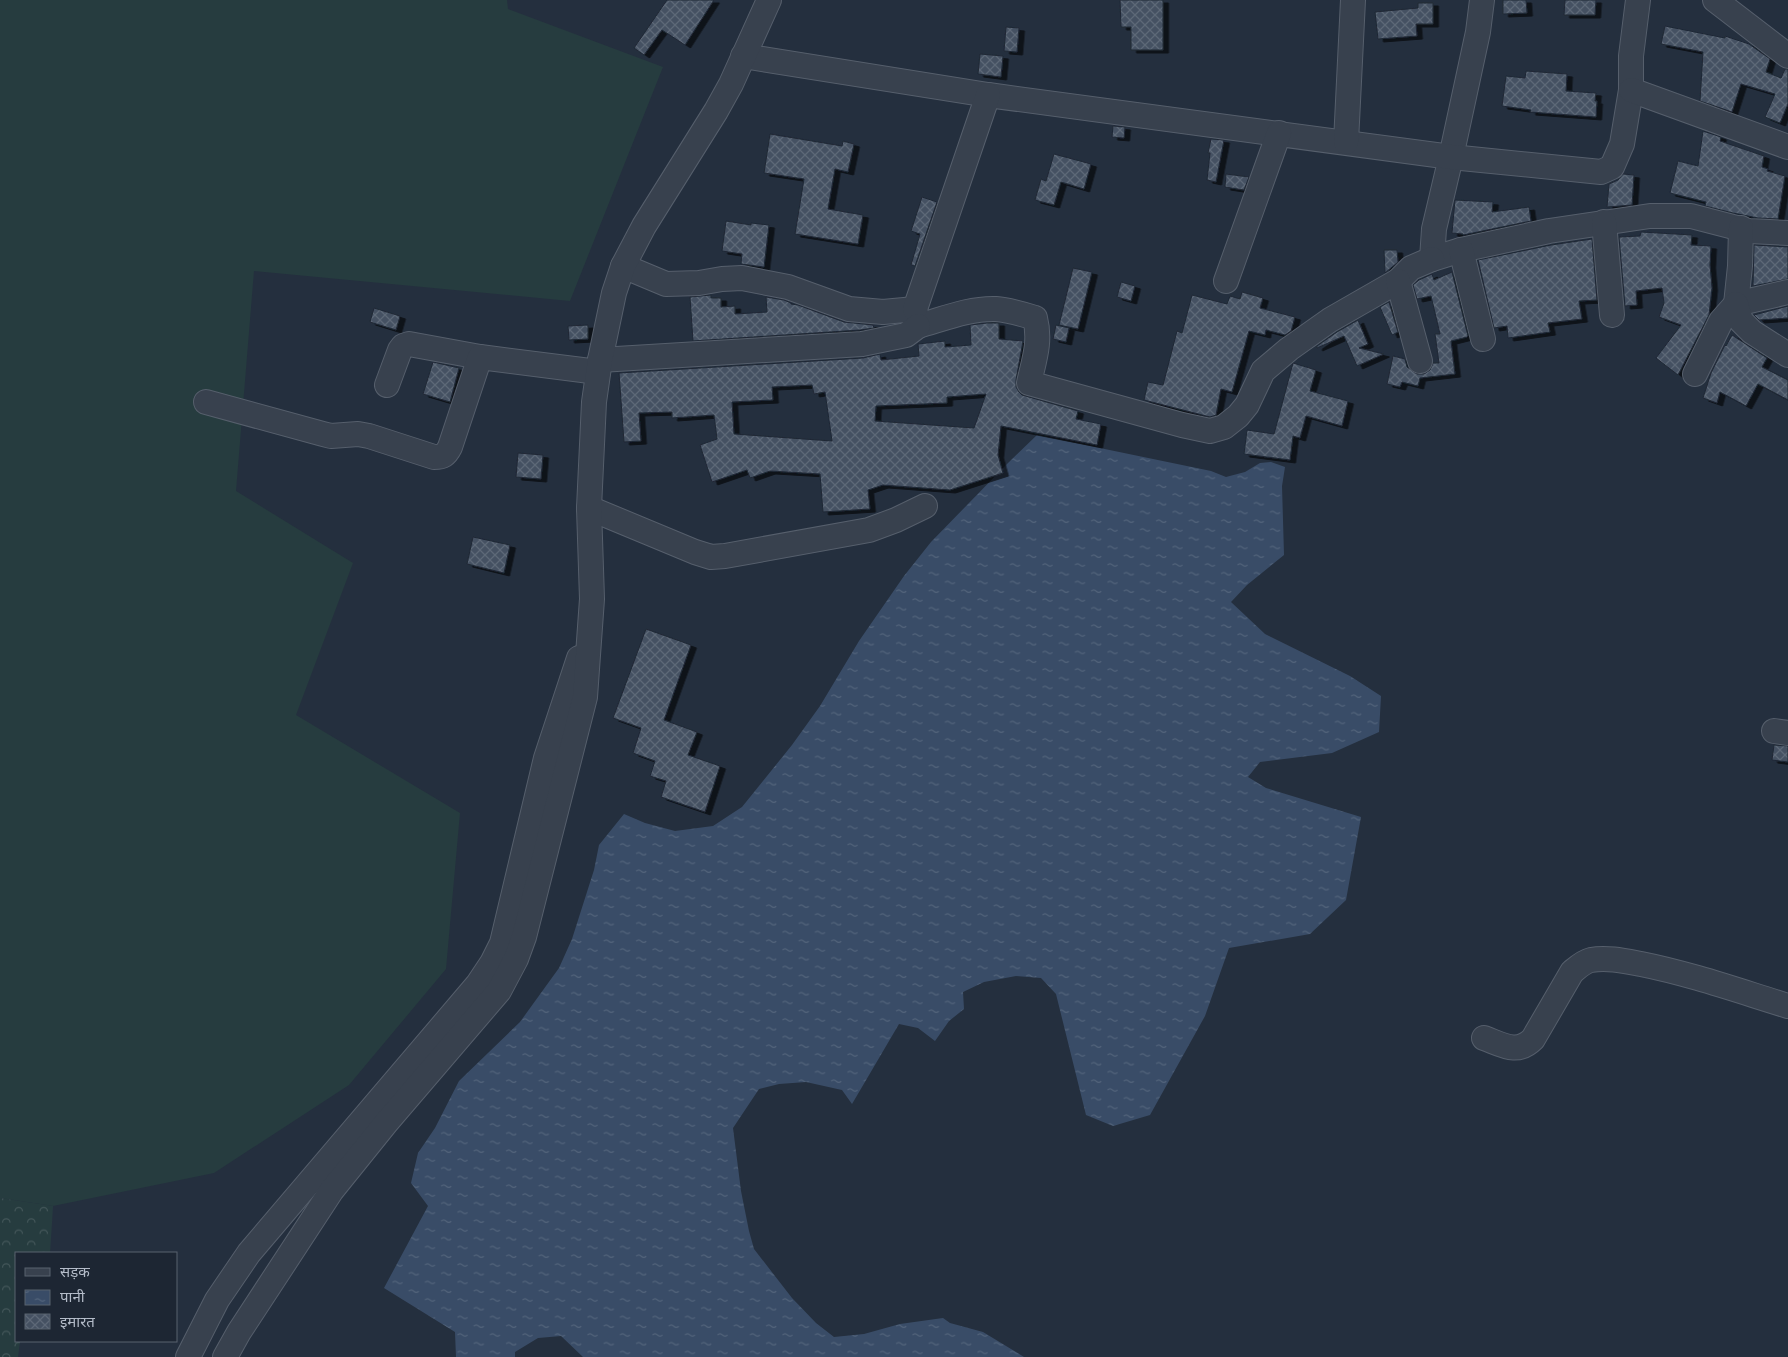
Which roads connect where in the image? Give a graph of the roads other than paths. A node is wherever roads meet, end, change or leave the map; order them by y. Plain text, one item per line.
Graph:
1 (1353, 0) edge
2 (1482, 0) edge
3 (1638, 0) edge
4 (1715, 0) edge
5 (761, 3) edge
6 (743, 56) junction
7 (1788, 56) edge
8 (1631, 90) junction
9 (988, 95) junction
10 (1279, 133) junction
11 (1346, 142) junction
12 (1788, 147) edge
13 (1451, 157) junction
14 (1604, 222) junction
15 (1741, 228) junction
16 (1788, 233) edge
17 (1461, 250) junction
18 (1432, 259) junction
19 (623, 266) junction
20 (1226, 280) dead end
21 (1398, 281) junction
22 (1788, 292) edge
23 (1736, 304) junction
24 (1612, 315) dead end
25 (917, 318) junction
26 (1483, 339) dead end
27 (1788, 355) edge
28 (480, 357) junction
29 (1420, 360) dead end
30 (599, 366) junction
31 (1695, 374) dead end
32 (386, 384) dead end
33 (206, 402) dead end
34 (925, 506) dead end
35 (589, 508) junction
36 (590, 622) junction
37 (1788, 1006) edge
38 (1484, 1038) dead end
39 (188, 1357) edge
40 (225, 1357) edge

1 - 11 street
2 - 13 street
3 - 8 street
4 - 7 street
5 - 6 street
6 - 9 street
6 - 19 street
8 - 12 street
8 - 13 street
9 - 10 street
9 - 25 street
10 - 11 street
10 - 20 street
11 - 13 street
13 - 18 street
14 - 15 street
14 - 17 street
14 - 24 street
15 - 16 street
15 - 23 street
17 - 18 street
17 - 26 street
18 - 21 street
19 - 25 street
19 - 30 street
21 - 25 street
21 - 29 street
22 - 23 street
23 - 27 street
23 - 31 street
25 - 30 street
28 - 30 street
28 - 32 street
28 - 33 street
30 - 35 street
34 - 35 street
35 - 36 street
36 - 39 street
36 - 40 street
37 - 38 street

